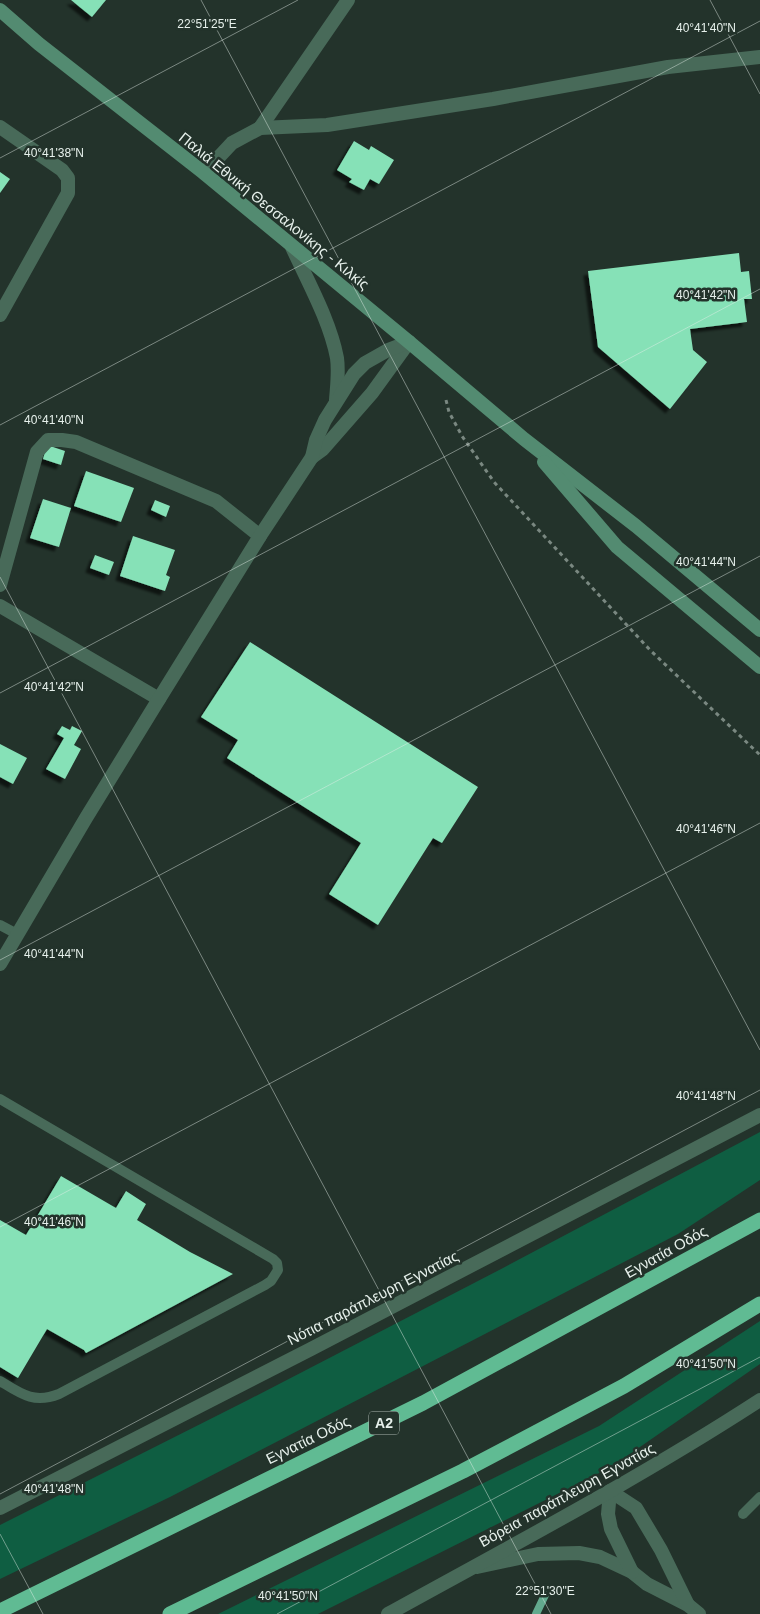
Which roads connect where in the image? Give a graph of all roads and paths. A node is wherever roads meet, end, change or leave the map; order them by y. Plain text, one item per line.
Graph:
1 (348, 0) edge
2 (0, 10) edge
3 (760, 57) edge
4 (0, 127) edge
5 (260, 128) junction
6 (204, 174) junction
7 (292, 247) junction
8 (0, 315) edge
9 (409, 342) junction
10 (448, 375) junction
11 (335, 402) junction
12 (524, 439) junction
13 (312, 457) junction
14 (260, 536) junction
15 (0, 585) edge
16 (0, 606) edge
17 (760, 630) edge
18 (760, 667) edge
19 (159, 699) junction
20 (760, 755) edge
21 (0, 924) edge
22 (17, 934) junction
23 (0, 964) edge
24 (0, 1099) edge
25 (760, 1115) edge
26 (760, 1220) edge
27 (760, 1304) edge
28 (0, 1381) edge
29 (760, 1400) edge
30 (610, 1491) junction
31 (760, 1497) edge
32 (0, 1508) edge
33 (743, 1514) dead end
34 (468, 1570) junction
35 (632, 1572) junction
36 (688, 1605) junction
37 (0, 1611) edge
38 (170, 1614) edge
39 (388, 1614) edge
40 (699, 1614) edge

1 - 5 street
2 - 6 main road, Παλιά Εθνική Θεσσαλονίκης - Κιλκίς
3 - 5 street
4 - 8 street
5 - 6 street
6 - 7 main road, Παλιά Εθνική Θεσσαλονίκης - Κιλκίς
7 - 9 main road, Παλιά Εθνική Θεσσαλονίκης - Κιλκίς
7 - 11 street
9 - 10 main road, Παλιά Εθνική Θεσσαλονίκης - Κιλκίς
9 - 11 street
9 - 13 street
10 - 12 main road, Παλιά Εθνική Θεσσαλονίκης - Κιλκίς
10 - 20 path
11 - 13 street
12 - 17 main road, Παλιά Εθνική Θεσσαλονίκης - Κιλκίς
12 - 18 main road, Παλιά Εθνική Θεσσαλονίκης - Κιλκίς
13 - 14 street
14 - 15 street
14 - 19 street
16 - 19 street
19 - 22 street
21 - 22 lane
22 - 23 street
24 - 28 lane
25 - 32 street, Νότια παράπλευρη Εγνατίας
26 - 37 highway, Εγνατία Οδός / Α2
27 - 38 highway
29 - 30 street, Βόρεια παράπλευρη Εγνατίας
30 - 34 street, Βόρεια παράπλευρη Εγνατίας
30 - 35 street
30 - 36 street
31 - 33 lane
34 - 35 street
34 - 39 street, Βόρεια παράπλευρη Εγνατίας
35 - 36 street
36 - 40 street

